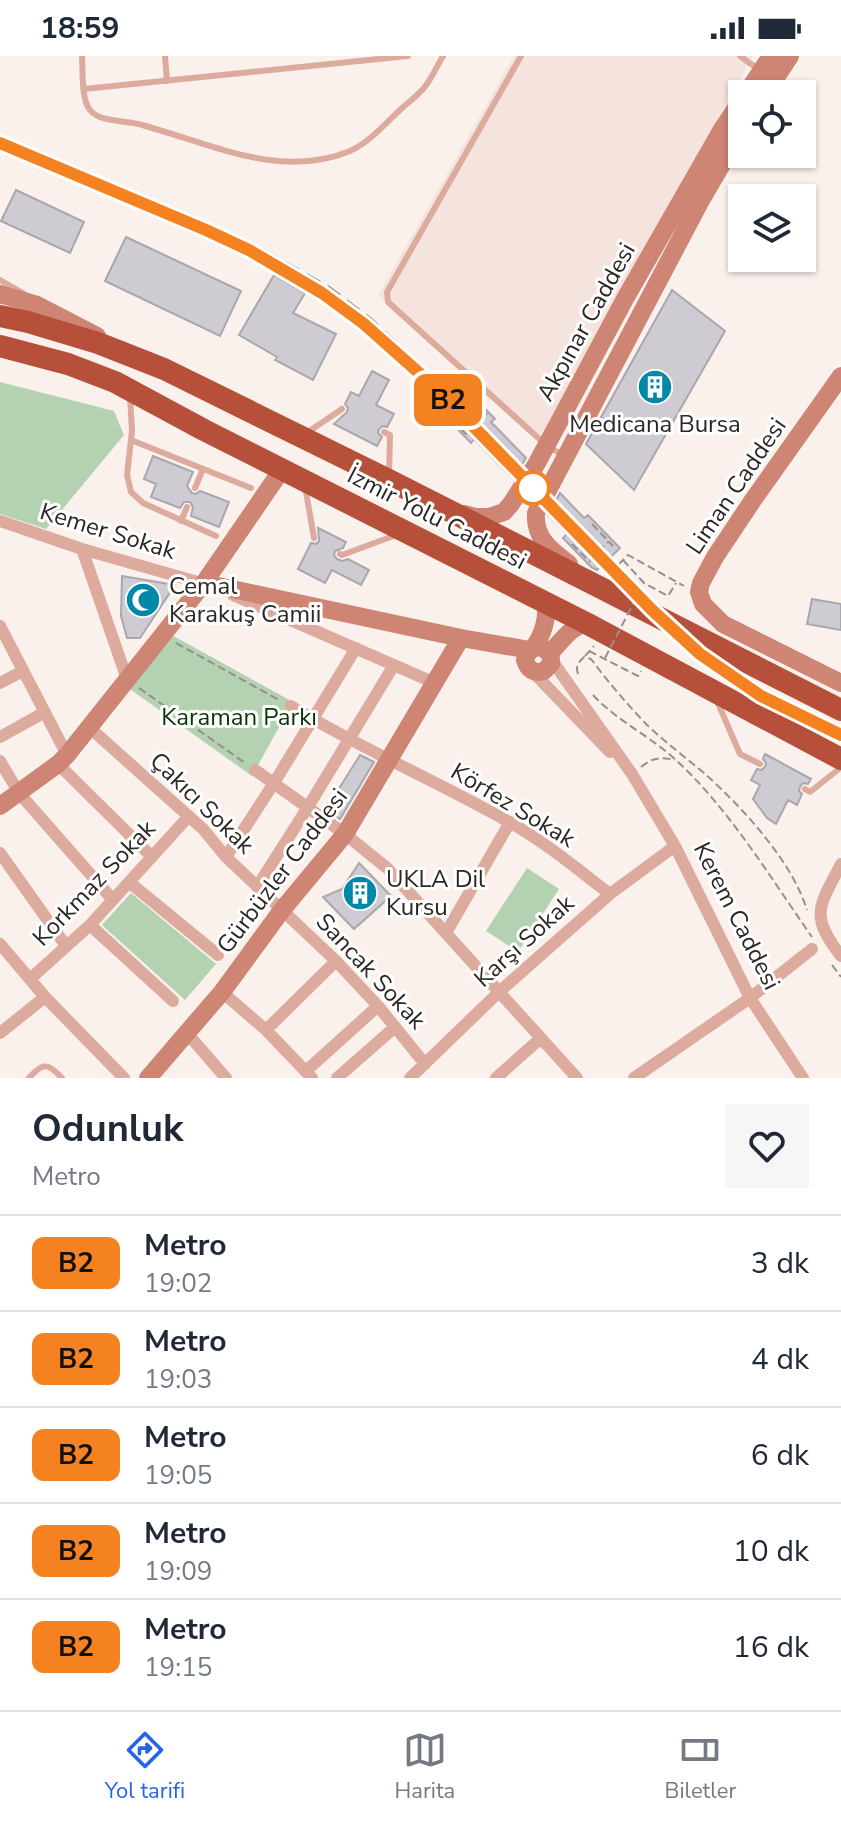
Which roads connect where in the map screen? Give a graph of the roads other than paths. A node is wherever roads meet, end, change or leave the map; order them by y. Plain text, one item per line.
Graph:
1 (82, 56) edge
2 (165, 56) edge
3 (408, 56) edge
4 (443, 56) edge
5 (521, 56) edge
6 (740, 56) edge
7 (790, 56) edge
8 (768, 75) edge
9 (167, 81) junction
10 (84, 89) junction
11 (728, 120) edge
12 (728, 154) edge
13 (0, 280) edge
14 (0, 294) edge
15 (37, 305) junction
16 (0, 316) edge
17 (0, 346) edge
18 (0, 355) edge
19 (164, 369) junction
20 (94, 374) junction
21 (841, 376) edge
22 (130, 390) junction
23 (342, 409) dead end
24 (384, 432) dead end
25 (300, 437) junction
26 (131, 440) junction
27 (546, 445) junction
28 (566, 457) junction
29 (283, 468) junction
30 (203, 469) junction
31 (303, 479) junction
32 (389, 480) junction
33 (195, 488) dead end
34 (251, 488) dead end
35 (187, 507) dead end
36 (442, 508) junction
37 (0, 521) edge
38 (181, 521) junction
39 (406, 531) junction
40 (216, 536) dead end
41 (314, 538) dead end
42 (82, 549) junction
43 (340, 554) dead end
44 (204, 583) junction
45 (597, 585) junction
46 (544, 601) junction
47 (586, 623) junction
48 (1, 630) edge
49 (461, 638) junction
50 (356, 648) junction
51 (537, 657) junction
52 (394, 665) junction
53 (23, 671) junction
54 (127, 679) junction
55 (0, 683) edge
56 (435, 683) junction
57 (841, 683) edge
58 (712, 690) junction
59 (291, 706) road end
60 (841, 707) edge
61 (45, 712) junction
62 (312, 719) junction
63 (90, 728) junction
64 (0, 737) edge
65 (350, 740) junction
66 (63, 759) junction
67 (390, 760) junction
68 (0, 761) edge
69 (760, 764) dead end
70 (840, 766) edge
71 (255, 770) road end
72 (632, 774) junction
73 (274, 783) junction
74 (805, 789) dead end
75 (19, 793) junction
76 (0, 806) edge
77 (308, 807) junction
78 (189, 816) junction
79 (510, 822) junction
80 (345, 834) junction
81 (675, 846) junction
82 (0, 853) edge
83 (152, 857) junction
84 (226, 857) junction
85 (841, 864) edge
86 (129, 882) junction
87 (257, 887) junction
88 (610, 894) junction
89 (113, 900) junction
90 (282, 910) junction
91 (90, 925) junction
92 (446, 933) junction
93 (816, 936) junction
94 (0, 944) edge
95 (66, 946) junction
96 (218, 955) dead end
97 (835, 960) edge
98 (336, 961) junction
99 (30, 979) junction
100 (222, 992) junction
101 (499, 992) junction
102 (45, 997) junction
103 (750, 998) junction
104 (173, 1001) dead end
105 (378, 1006) junction
106 (395, 1027) junction
107 (266, 1030) junction
108 (186, 1032) junction
109 (0, 1033) edge
110 (541, 1038) junction
111 (425, 1064) junction
112 (309, 1074) edge
113 (640, 1076) edge
114 (29, 1078) edge
115 (62, 1078) edge
116 (124, 1078) edge
117 (148, 1078) edge
118 (226, 1078) edge
119 (337, 1078) edge
120 (410, 1078) edge
121 (496, 1078) edge
122 (577, 1078) edge
123 (803, 1078) edge

1 - 10 lane
2 - 9 lane
3 - 9 lane
4 - 10 lane
5 - 27 lane
6 - 8 lane
7 - 8 street
9 - 10 lane
11 - 27 street, Akpınar Caddesi
12 - 28 street, Akpınar Caddesi
13 - 15 lane
14 - 15 street
15 - 19 street
16 - 19 highway, İzmir Yolu Caddesi
17 - 20 highway, İzmir Yolu Caddesi
18 - 20 highway
19 - 25 highway, İzmir Yolu Caddesi
20 - 22 highway, İzmir Yolu Caddesi
21 - 57 street, Liman Caddesi
22 - 26 lane
22 - 29 highway, İzmir Yolu Caddesi
23 - 25 lane
24 - 32 lane
25 - 32 highway, İzmir Yolu Caddesi
26 - 30 lane
26 - 38 lane
27 - 28 lane
27 - 36 street, Akpınar Caddesi
28 - 45 street, Akpınar Caddesi
29 - 31 highway, İzmir Yolu Caddesi
29 - 44 street
30 - 33 lane
30 - 34 lane
31 - 39 highway, İzmir Yolu Caddesi
31 - 41 lane
32 - 36 highway, İzmir Yolu Caddesi
35 - 38 lane
36 - 45 highway, İzmir Yolu Caddesi
37 - 42 street, Kemer Sokak
38 - 40 lane
39 - 43 lane
39 - 46 highway, İzmir Yolu Caddesi
42 - 44 street, Kemer Sokak
42 - 54 street
44 - 49 street
44 - 50 street, Kemer Sokak
44 - 54 street
45 - 60 highway, İzmir Yolu Caddesi
46 - 47 highway, İzmir Yolu Caddesi
46 - 51 street
47 - 51 street
47 - 58 highway, İzmir Yolu Caddesi
48 - 53 street
49 - 51 street
49 - 56 street, Gürbüzler Caddesi
50 - 52 street, Kemer Sokak
50 - 62 street
51 - 72 street, Kerem Caddesi
51 - 72 street, Kerem Caddesi
52 - 56 street, Kemer Sokak
52 - 65 street
53 - 55 street
53 - 61 street
54 - 63 street
56 - 67 street, Gürbüzler Caddesi
58 - 69 lane
58 - 70 highway, İzmir Yolu Caddesi
59 - 62 street, Körfez Sokak
61 - 64 street
61 - 66 street
62 - 65 street, Körfez Sokak
62 - 73 street
63 - 66 street
63 - 78 street, Çakıcı Sokak
65 - 67 street, Körfez Sokak
65 - 77 street
66 - 75 street
66 - 83 street
67 - 79 street, Körfez Sokak
67 - 80 street, Gürbüzler Caddesi
68 - 75 street
70 - 74 lane
71 - 73 street
72 - 81 street, Kerem Caddesi
73 - 77 street
73 - 84 street
75 - 76 street
75 - 89 street
77 - 80 street
77 - 87 street
78 - 83 street, Korkmaz Sokak
78 - 84 street, Çakıcı Sokak
79 - 88 street, Körfez Sokak
79 - 92 street
80 - 90 street, Gürbüzler Caddesi
80 - 92 street
81 - 88 street, Karşı Sokak
81 - 103 street, Kerem Caddesi
82 - 95 street
83 - 86 street, Korkmaz Sokak
84 - 87 street, Çakıcı Sokak
85 - 93 street
86 - 89 street, Korkmaz Sokak
86 - 96 street
87 - 90 street, Çakıcı Sokak
88 - 101 street, Karşı Sokak
89 - 91 street, Korkmaz Sokak
90 - 98 street, Sancak Sokak
90 - 100 street, Gürbüzler Caddesi
91 - 95 street, Korkmaz Sokak
91 - 104 street
92 - 101 street
93 - 97 street
93 - 103 street
94 - 99 street
95 - 99 street, Korkmaz Sokak
98 - 105 street, Sancak Sokak
98 - 107 street
99 - 102 street
100 - 107 street
100 - 108 street, Gürbüzler Caddesi
101 - 110 street
101 - 111 street, Karşı Sokak
102 - 109 street
102 - 116 street
103 - 113 street
103 - 123 street, Kerem Caddesi
105 - 106 street, Sancak Sokak
105 - 112 street
106 - 111 street, Sancak Sokak
106 - 119 street
107 - 112 street
108 - 117 street, Gürbüzler Caddesi
108 - 118 street
110 - 121 street
110 - 122 street
111 - 120 street, Karşı Sokak
114 - 115 lane

